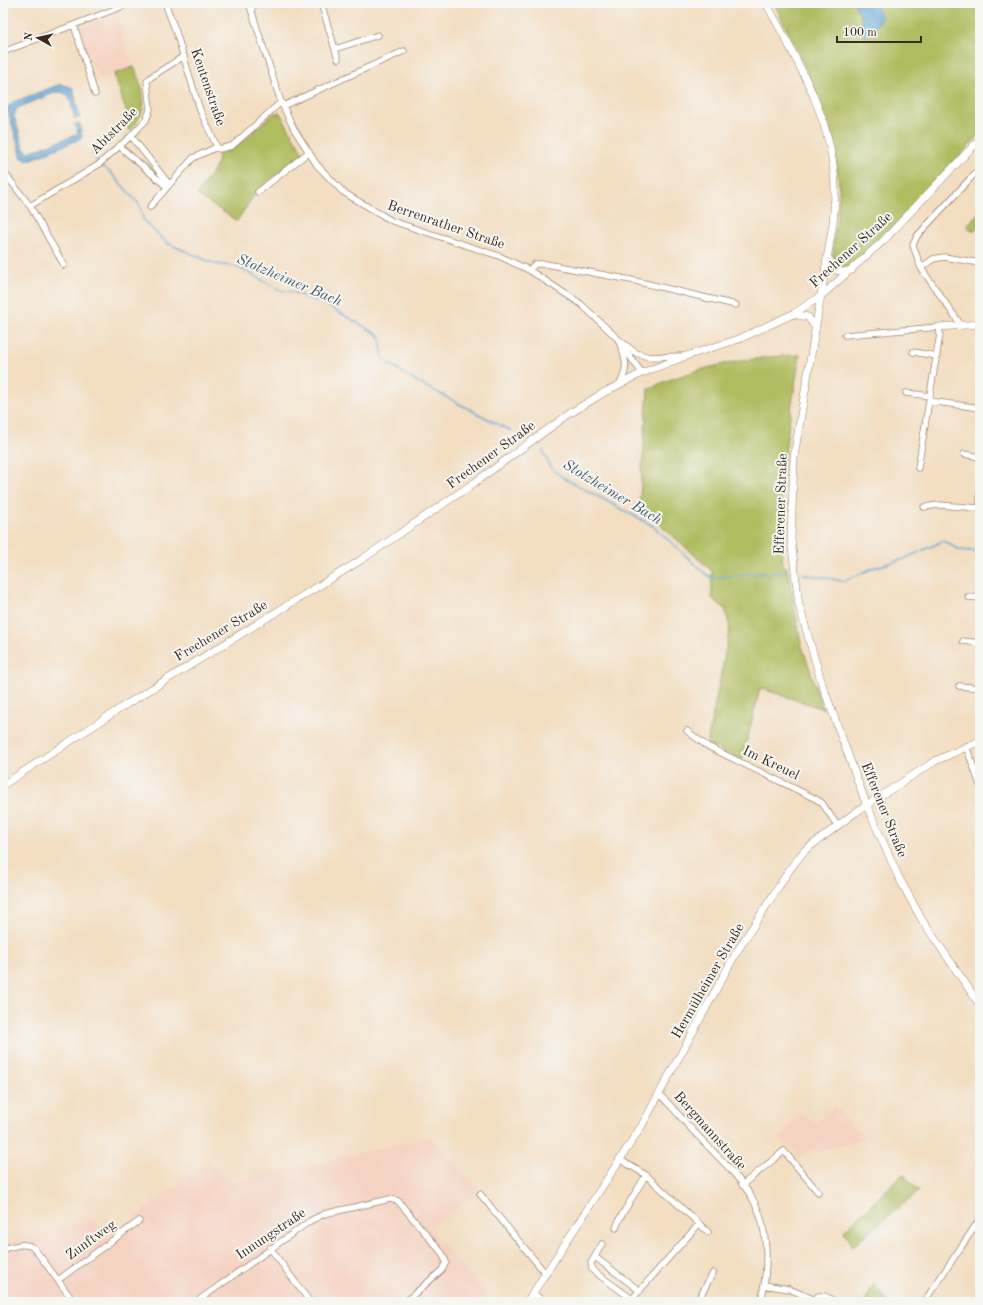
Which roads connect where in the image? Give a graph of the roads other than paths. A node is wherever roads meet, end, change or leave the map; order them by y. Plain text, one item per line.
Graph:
1 (131, 3) edge
2 (164, 3) edge
3 (263, 3) edge
4 (323, 3) edge
5 (766, 3) edge
6 (250, 5) edge
7 (74, 25) junction
8 (378, 35) dead end
9 (335, 49) junction
10 (3, 52) edge
11 (404, 52) dead end
12 (184, 56) junction
13 (338, 59) dead end
14 (95, 94) dead end
15 (282, 104) junction
16 (131, 136) junction
17 (980, 139) edge
18 (119, 146) junction
19 (217, 147) junction
20 (309, 152) junction
21 (980, 168) edge
22 (3, 171) edge
23 (168, 186) junction
24 (258, 192) dead end
25 (30, 206) junction
26 (150, 207) dead end
27 (828, 258) junction
28 (980, 263) edge
29 (64, 265) dead end
30 (921, 268) junction
31 (529, 270) junction
32 (852, 270) junction
33 (821, 296) junction
34 (736, 306) dead end
35 (793, 314) junction
36 (980, 324) edge
37 (961, 325) junction
38 (939, 327) junction
39 (816, 328) junction
40 (845, 335) dead end
41 (618, 339) junction
42 (913, 352) dead end
43 (686, 356) junction
44 (936, 356) junction
45 (642, 373) junction
46 (619, 384) junction
47 (906, 393) dead end
48 (930, 398) junction
49 (980, 408) edge
50 (964, 454) dead end
51 (980, 457) edge
52 (918, 468) dead end
53 (980, 492) edge
54 (980, 503) edge
55 (924, 507) dead end
56 (980, 508) edge
57 (968, 597) dead end
58 (980, 598) edge
59 (963, 642) dead end
60 (980, 643) edge
61 (959, 686) dead end
62 (980, 688) edge
63 (687, 731) dead end
64 (980, 741) edge
65 (966, 746) junction
66 (3, 785) edge
67 (980, 785) edge
68 (867, 806) junction
69 (837, 825) junction
70 (980, 1005) edge
71 (659, 1094) junction
72 (620, 1159) junction
73 (646, 1175) junction
74 (742, 1185) junction
75 (818, 1192) dead end
76 (480, 1194) dead end
77 (980, 1219) edge
78 (139, 1221) dead end
79 (699, 1224) junction
80 (616, 1228) dead end
81 (708, 1232) dead end
82 (602, 1244) dead end
83 (270, 1248) junction
84 (3, 1249) edge
85 (595, 1256) junction
86 (713, 1273) dead end
87 (546, 1274) junction
88 (58, 1280) junction
89 (764, 1285) junction
90 (640, 1291) junction
91 (533, 1293) junction
92 (813, 1301) edge
93 (74, 1302) edge
94 (196, 1302) edge
95 (310, 1302) edge
96 (405, 1302) edge
97 (527, 1302) edge
98 (544, 1302) edge
99 (697, 1302) edge
100 (761, 1302) edge
101 (836, 1302) edge
102 (924, 1302) edge

1 - 7 street
2 - 12 street, Keutenstraße
3 - 6 street
4 - 9 street
5 - 27 street, Efferener Straße
6 - 15 street, Berrenrather Straße
7 - 10 street
7 - 14 street
8 - 9 street
9 - 13 street
11 - 15 street
12 - 16 street, Abtstraße
12 - 19 street, Keutenstraße
15 - 19 street, Keutenstraße
15 - 20 street, Berrenrather Straße
16 - 18 street, Abtstraße
16 - 23 street
17 - 32 street, Frechener Straße
18 - 23 street
18 - 25 street, Abtstraße
19 - 23 street
20 - 24 street
20 - 31 street, Berrenrather Straße
21 - 30 street
22 - 25 street
23 - 26 street
25 - 29 street
27 - 32 street
27 - 33 street, Efferener Straße
28 - 30 street
30 - 37 street
31 - 34 street
31 - 41 street, Berrenrather Straße
32 - 33 street, Frechener Straße
33 - 35 street, Frechener Straße
33 - 39 street, Efferener Straße
35 - 39 street
35 - 43 street, Frechener Straße
36 - 37 street
37 - 38 street
38 - 40 street
38 - 44 street
39 - 68 street, Efferener Straße
41 - 43 street, Berrenrather Straße
41 - 45 street, Berrenrather Straße
41 - 46 street, Berrenrather Straße
42 - 44 street
43 - 45 street, Frechener Straße
44 - 48 street
45 - 46 street, Frechener Straße
46 - 66 street, Frechener Straße
47 - 48 street
48 - 49 street
48 - 52 street
50 - 51 street
53 - 54 street
55 - 56 street
57 - 58 street
59 - 60 street
61 - 62 street
63 - 69 street, Im Kreuel
64 - 65 street, Hermülheimer Straße
65 - 67 street
65 - 68 street, Hermülheimer Straße
68 - 69 street, Hermülheimer Straße
68 - 70 street, Efferener Straße
69 - 71 street, Hermülheimer Straße
71 - 72 street, Hermülheimer Straße
71 - 74 street, Bergmannstraße
72 - 73 street
72 - 87 street, Hermülheimer Straße
73 - 79 street
73 - 80 street
74 - 75 street, Bergmannstraße
74 - 89 street, Bergmannstraße
76 - 87 street
77 - 102 street
78 - 88 street, Zunftweg
79 - 81 street
79 - 90 street
82 - 85 street
83 - 94 street, Innungstraße
83 - 95 street
83 - 96 street, Innungstraße
84 - 88 street
85 - 90 street
85 - 90 street
86 - 99 street
87 - 91 street, Hermülheimer Straße
88 - 93 street
89 - 92 street
89 - 100 street, Bergmannstraße
91 - 97 street, Hermülheimer Straße
91 - 98 street
92 - 101 street

